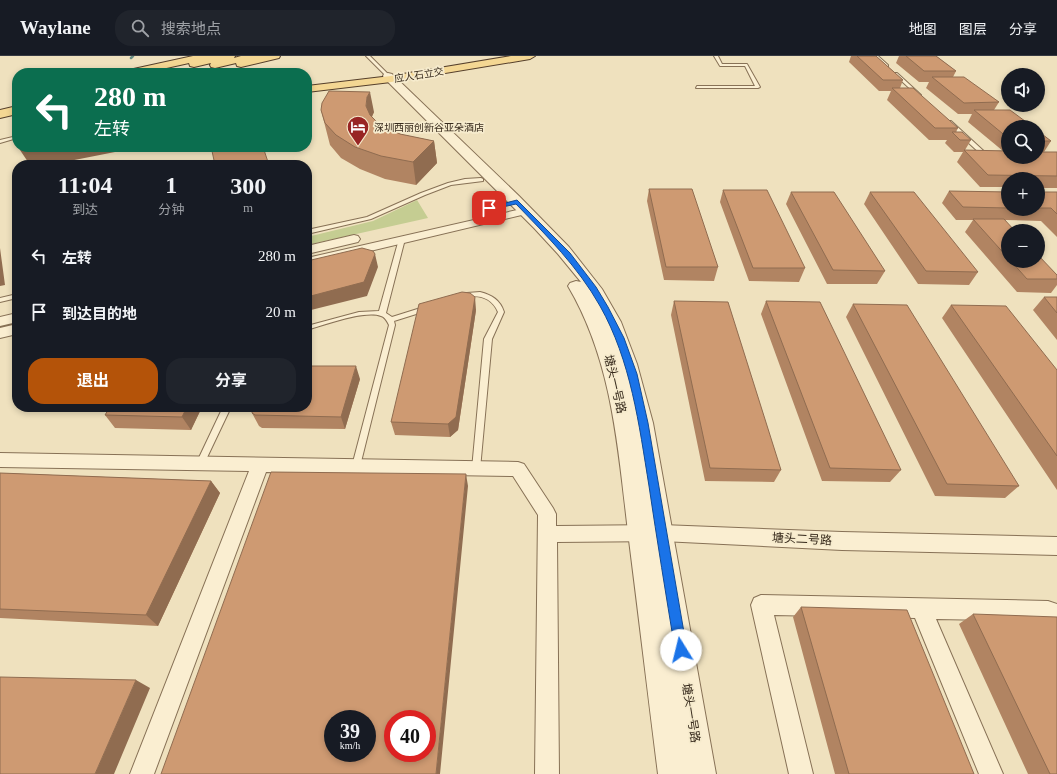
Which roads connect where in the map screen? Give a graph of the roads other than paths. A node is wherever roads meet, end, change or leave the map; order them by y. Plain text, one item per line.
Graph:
1 (173, 56) edge
2 (207, 56) edge
3 (230, 56) edge
4 (255, 56) edge
5 (275, 56) edge
6 (368, 56) edge
7 (515, 56) edge
8 (530, 56) edge
9 (716, 56) edge
10 (876, 56) edge
11 (137, 68) edge
12 (146, 68) edge
13 (176, 68) edge
14 (200, 68) edge
15 (223, 68) edge
16 (384, 78) junction
17 (312, 85) edge
18 (312, 87) edge
19 (697, 87) dead end
20 (922, 98) edge
21 (12, 104) edge
22 (0, 107) edge
23 (12, 111) edge
24 (0, 114) edge
25 (12, 117) edge
26 (0, 119) edge
27 (945, 119) edge
28 (12, 138) edge
29 (0, 142) edge
30 (986, 156) edge
31 (481, 180) junction
32 (515, 208) junction
33 (312, 231) edge
34 (402, 240) junction
35 (312, 249) edge
36 (312, 261) edge
37 (12, 297) edge
38 (453, 299) edge
39 (0, 300) edge
40 (432, 306) edge
41 (382, 314) junction
42 (12, 318) edge
43 (391, 320) junction
44 (0, 322) edge
45 (312, 327) edge
46 (12, 330) edge
47 (0, 333) edge
48 (225, 412) edge
49 (0, 460) edge
50 (200, 464) junction
51 (260, 465) junction
52 (356, 466) junction
53 (476, 469) junction
54 (662, 533) junction
55 (547, 534) junction
56 (640, 534) junction
57 (1057, 546) edge
58 (921, 608) junction
59 (1057, 614) edge
60 (142, 774) edge
61 (548, 774) edge
62 (673, 774) edge
63 (701, 774) edge
64 (801, 774) edge
65 (991, 774) edge

1 - 11 main road
2 - 12 main road
3 - 13 main road
4 - 14 main road
5 - 15 main road
6 - 16 lane
7 - 16 main road
8 - 16 main road, 应人石立交
9 - 19 lane
10 - 20 lane
16 - 17 main road
16 - 18 main road, 应人石立交
16 - 31 street, 塘头一号路
16 - 32 street, 塘头一号路
21 - 22 main road
23 - 24 main road
25 - 26 main road
27 - 30 lane
28 - 29 lane
31 - 32 street, 塘头一号路
31 - 33 lane
32 - 34 street
32 - 35 street
32 - 54 street, 塘头一号路
32 - 56 street, 塘头一号路
34 - 36 street
34 - 41 lane
37 - 39 lane
38 - 53 lane
40 - 43 lane
41 - 43 lane
41 - 45 lane
42 - 44 street
43 - 52 lane
46 - 47 street
48 - 50 lane
49 - 50 street
50 - 51 street
51 - 52 street
51 - 60 street
52 - 53 street
53 - 55 street
54 - 56 street, 塘头二号路
54 - 57 street, 塘头二号路
54 - 63 street, 塘头一号路
55 - 56 street, 塘头二号路
55 - 61 street
56 - 62 street, 塘头一号路
58 - 59 street
58 - 64 street
58 - 65 street

